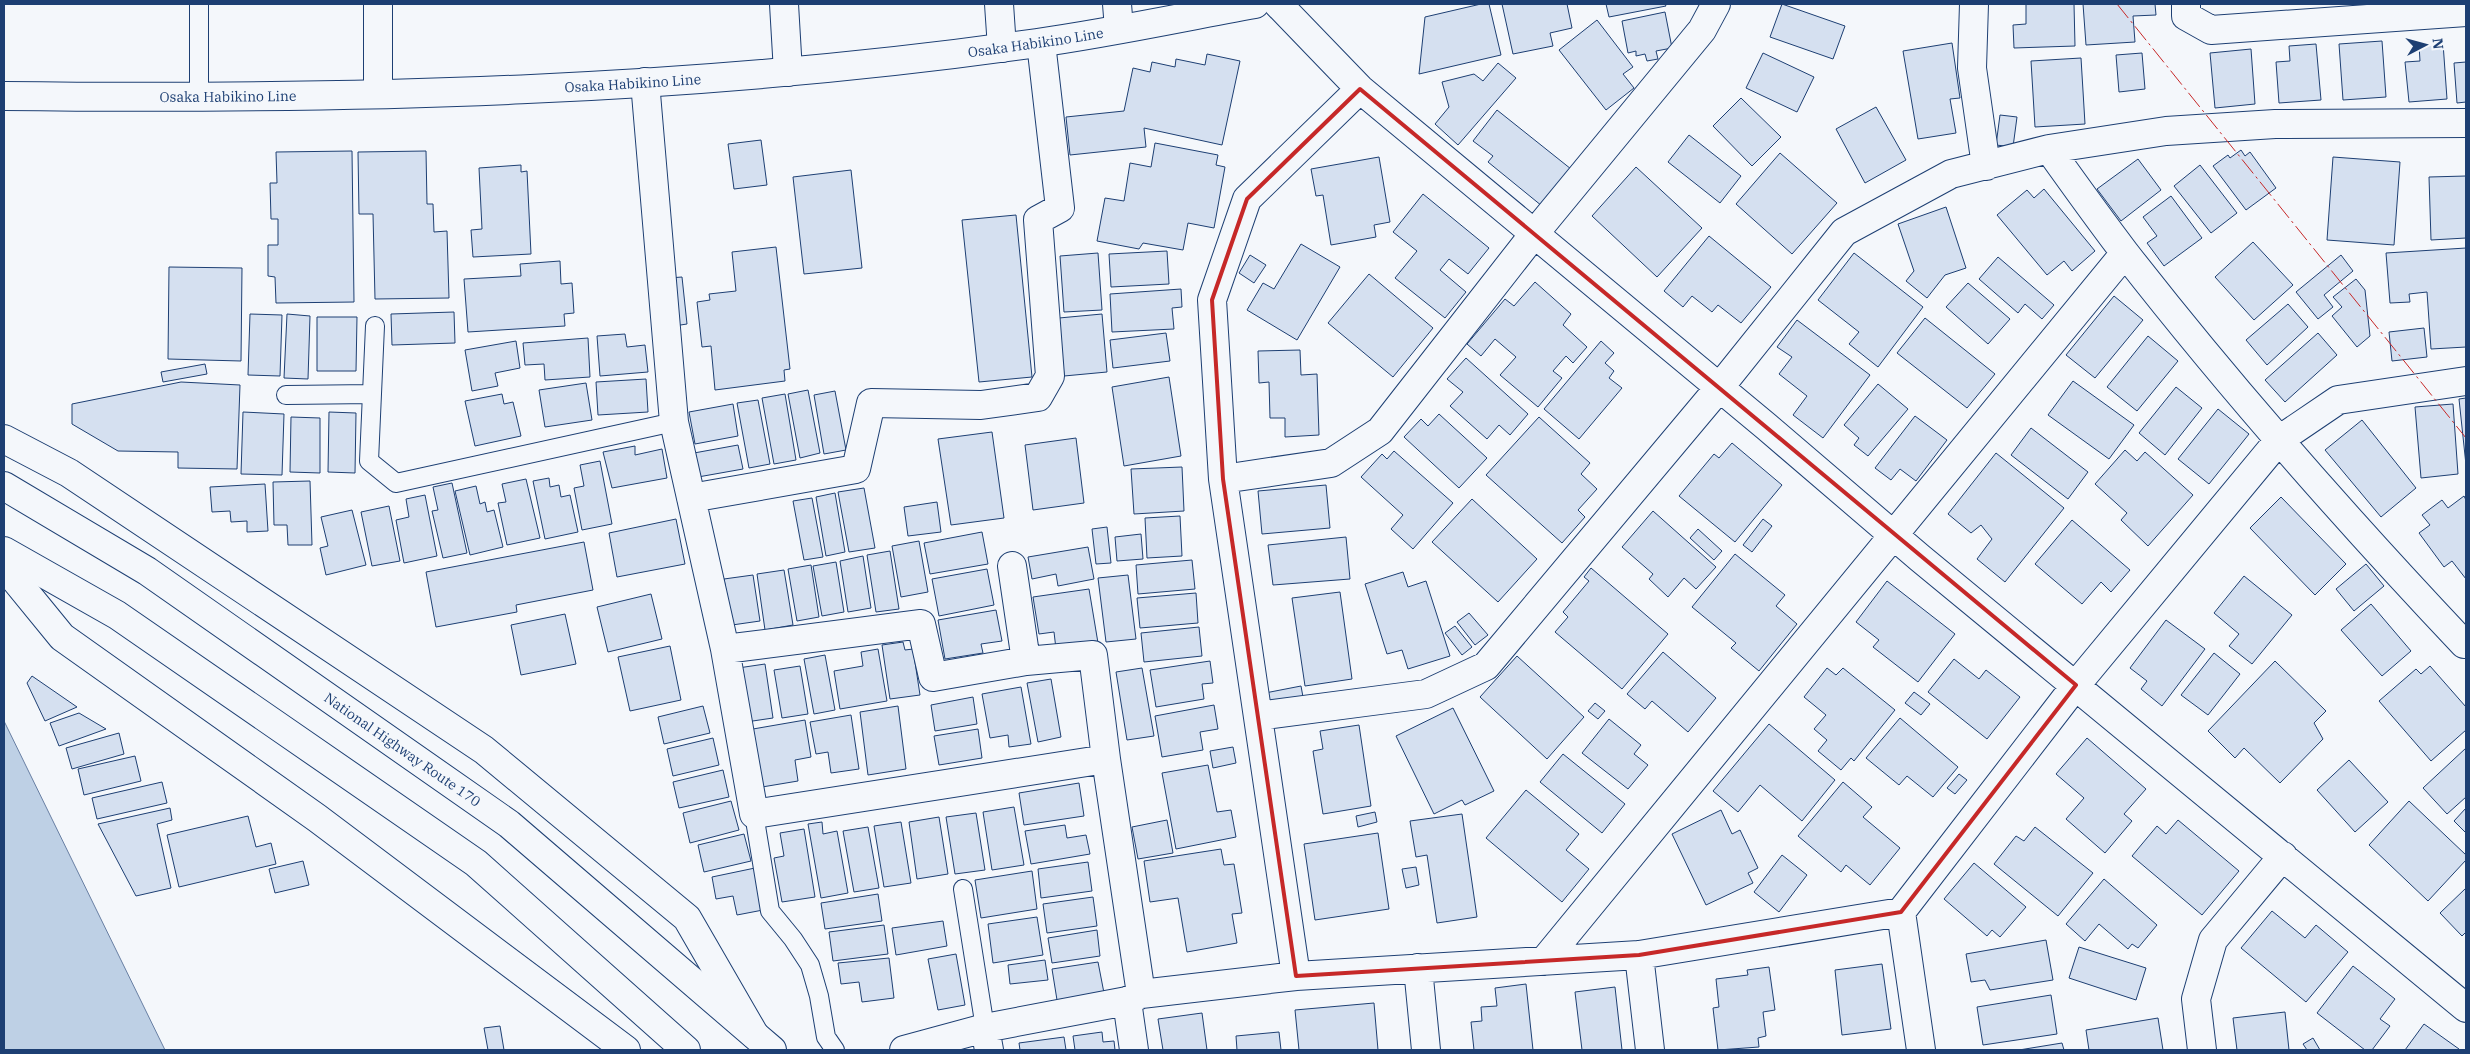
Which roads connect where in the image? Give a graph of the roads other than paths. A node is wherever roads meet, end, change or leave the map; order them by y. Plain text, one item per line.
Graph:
1 (199, 4) edge
2 (378, 4) edge
3 (784, 4) edge
4 (999, 4) edge
5 (1255, 4) edge
6 (1278, 4) edge
7 (1716, 4) edge
8 (1974, 4) edge
9 (2186, 4) edge
10 (2395, 10) edge
11 (2466, 12) edge
12 (1118, 16) edge
13 (1041, 43) junction
14 (1002, 48) junction
15 (788, 72) junction
16 (645, 82) junction
17 (1360, 89) junction
18 (378, 93) junction
19 (4, 96) edge
20 (199, 98) junction
21 (2466, 122) edge
22 (2049, 150) junction
23 (1986, 166) junction
24 (1534, 234) junction
25 (2125, 253) junction
26 (375, 326) dead end
27 (2466, 380) edge
28 (1719, 388) junction
29 (372, 394) junction
30 (286, 395) dead end
31 (674, 422) junction
32 (4, 439) edge
33 (2279, 440) junction
34 (1223, 479) junction
35 (4, 486) edge
36 (691, 498) junction
37 (1894, 535) junction
38 (4, 550) edge
39 (4, 566) edge
40 (1012, 566) dead end
41 (2465, 645) edge
42 (725, 649) junction
43 (1026, 661) junction
44 (2076, 685) junction
45 (1258, 716) junction
46 (1106, 759) junction
47 (754, 814) junction
48 (2283, 856) junction
49 (963, 889) dead end
50 (1901, 912) junction
51 (1640, 955) junction
52 (1544, 961) junction
53 (1418, 968) junction
54 (1296, 976) junction
55 (1134, 998) junction
56 (2466, 1008) edge
57 (987, 1039) edge
58 (763, 1042) edge
59 (626, 1050) edge
60 (686, 1050) edge
61 (835, 1050) edge
62 (904, 1050) edge
63 (1134, 1050) edge
64 (1426, 1050) edge
65 (1650, 1050) edge
66 (1921, 1050) edge
67 (2202, 1050) edge

1 - 20 lane
2 - 18 main road
3 - 15 main road
4 - 14 main road
5 - 12 main road, Osaka Habikino Line
6 - 17 main road
7 - 24 main road
8 - 23 main road
9 - 10 main road
10 - 11 main road
12 - 13 main road, Osaka Habikino Line
13 - 14 main road, Osaka Habikino Line
13 - 36 main road
14 - 15 main road, Osaka Habikino Line
15 - 16 main road, Osaka Habikino Line
16 - 18 main road, Osaka Habikino Line
16 - 31 main road
17 - 24 main road
17 - 34 main road
18 - 20 main road, Osaka Habikino Line
19 - 20 main road, Osaka Habikino Line
21 - 22 main road
22 - 23 main road
22 - 25 main road
23 - 28 main road
24 - 28 main road
24 - 34 main road
25 - 33 main road
25 - 37 main road
26 - 29 lane
27 - 33 main road
28 - 37 main road
28 - 45 main road
29 - 30 lane
29 - 31 lane
31 - 36 main road
32 - 58 main road
33 - 41 main road
33 - 44 main road
34 - 45 main road
35 - 58 main road, National Highway Route 170
36 - 42 main road
37 - 44 main road
37 - 52 main road
38 - 60 main road
39 - 59 main road
40 - 43 main road
42 - 43 main road
42 - 47 main road
43 - 46 main road
44 - 48 main road
44 - 50 main road
45 - 54 main road
46 - 47 main road
46 - 55 main road
47 - 61 lane
48 - 56 main road
48 - 67 main road
49 - 57 lane
50 - 51 main road
50 - 66 main road
51 - 52 main road
51 - 65 main road
52 - 53 main road
53 - 54 main road
53 - 64 main road
54 - 55 main road
55 - 57 main road
55 - 63 main road
57 - 62 main road

